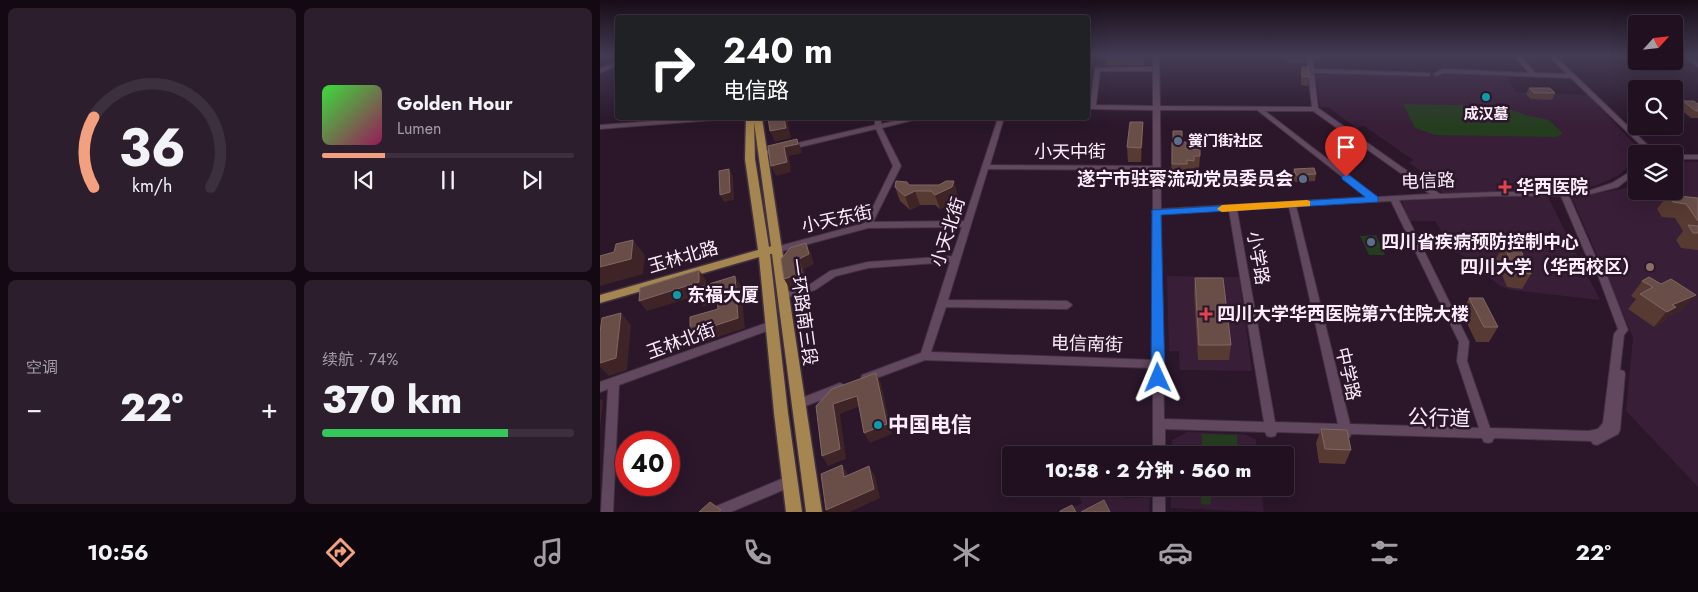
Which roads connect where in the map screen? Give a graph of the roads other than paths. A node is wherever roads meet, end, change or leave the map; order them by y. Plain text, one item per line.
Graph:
1 (1095, 79) edge
2 (1156, 79) edge
3 (1313, 79) edge
4 (1577, 79) edge
5 (1090, 107) edge
6 (1156, 108) junction
7 (1259, 109) junction
8 (1315, 110) junction
9 (688, 120) edge
10 (750, 120) edge
11 (758, 120) edge
12 (878, 120) edge
13 (907, 120) edge
14 (1000, 120) edge
15 (600, 127) edge
16 (878, 127) junction
17 (1645, 145) edge
18 (762, 154) junction
19 (1683, 156) edge
20 (1698, 157) edge
21 (985, 167) junction
22 (1156, 168) junction
23 (1628, 176) edge
24 (1564, 194) junction
25 (1439, 197) junction
26 (1375, 199) junction
27 (1394, 199) junction
28 (1292, 204) junction
29 (1233, 208) junction
30 (1156, 212) junction
31 (967, 224) junction
32 (868, 225) junction
33 (770, 251) junction
34 (956, 259) junction
35 (600, 299) edge
36 (778, 301) junction
37 (942, 303) junction
38 (1067, 304) dead end
39 (772, 326) junction
40 (925, 356) junction
41 (1158, 364) junction
42 (614, 382) junction
43 (600, 387) edge
44 (798, 404) junction
45 (1159, 426) junction
46 (1270, 430) junction
47 (1345, 432) junction
48 (1487, 436) junction
49 (1159, 446) edge
50 (791, 481) junction
51 (1159, 496) edge
52 (607, 512) edge
53 (716, 512) edge
54 (794, 512) edge
55 (814, 512) edge
56 (1159, 512) edge

1 - 5 street
2 - 6 street
3 - 8 street
4 - 17 street
5 - 6 street
6 - 7 street
6 - 22 street
7 - 8 street
7 - 26 street
8 - 25 street
9 - 15 street
10 - 33 main road, 一环路南三段
11 - 18 main road, 一环路南三段
12 - 16 street
13 - 16 street
14 - 21 street, 小天北街
16 - 18 street
16 - 32 street
18 - 33 main road, 一环路南三段
19 - 20 street
21 - 22 street, 小天中街
21 - 31 street, 小天北街
22 - 30 street
23 - 24 street, 电信路
24 - 25 street, 电信路
24 - 48 street, 公行道
25 - 27 street, 电信路
26 - 27 street, 电信路
26 - 28 street, 电信路
27 - 48 street
28 - 29 street, 电信路
28 - 47 street, 中学路
29 - 30 street, 电信路
29 - 46 street, 小学路
30 - 41 street
31 - 32 street, 小天东街
31 - 34 street, 小天北街
32 - 33 street, 小天东街
33 - 35 main road, 玉林北路
33 - 36 main road, 一环路南三段
33 - 36 main road, 一环路南三段
34 - 36 street
34 - 37 street, 小天北街
36 - 39 main road, 一环路南三段
36 - 44 main road, 一环路南三段
37 - 38 street
37 - 40 street, 小天北街
39 - 42 street, 玉林北街
39 - 50 main road, 一环路南三段
40 - 41 street, 电信南街
40 - 44 street, 电信南街
41 - 45 street
42 - 43 street, 玉林北街
42 - 52 street
44 - 55 main road, 一环路南三段
45 - 46 street, 公行道
45 - 49 street
46 - 47 street, 公行道
47 - 48 street, 公行道
50 - 53 street
50 - 54 main road, 一环路南三段
51 - 56 street

